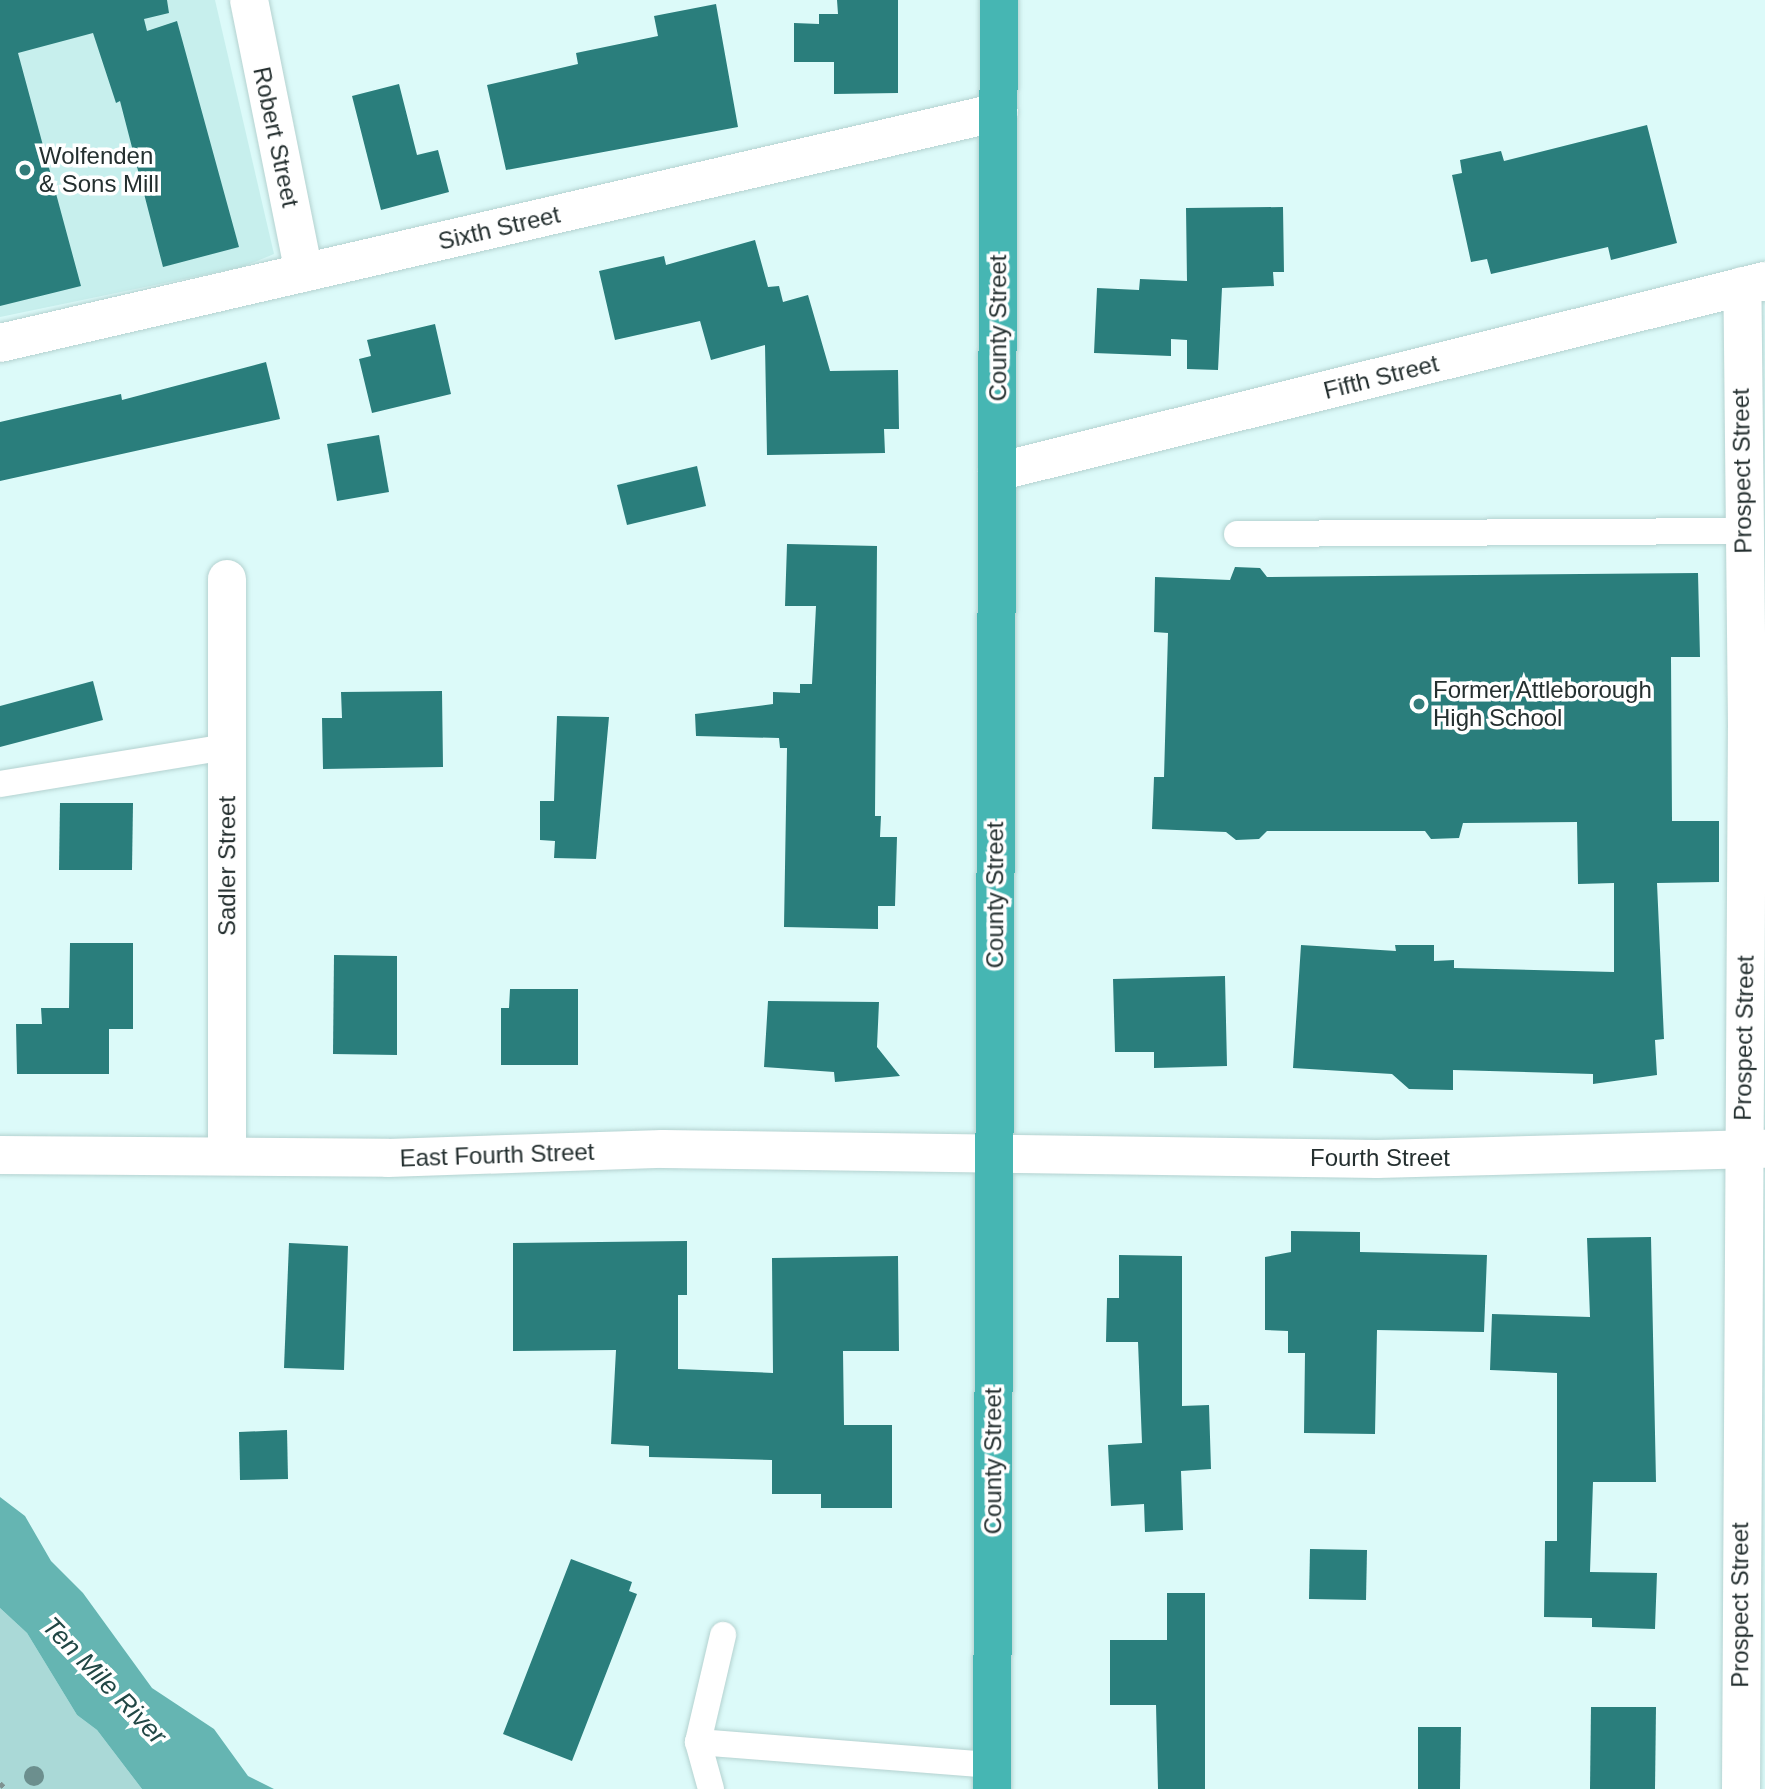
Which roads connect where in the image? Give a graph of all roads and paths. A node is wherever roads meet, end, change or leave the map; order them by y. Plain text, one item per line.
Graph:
1 (249, 0) edge
2 (999, 0) edge
3 (999, 112) junction
4 (304, 273) junction
5 (1754, 284) edge
6 (0, 343) edge
7 (998, 472) junction
8 (1743, 531) junction
9 (1237, 534) dead end
10 (228, 579) dead end
11 (227, 747) junction
12 (0, 784) edge
13 (1754, 1149) edge
14 (227, 1153) junction
15 (0, 1155) edge
16 (995, 1159) junction
17 (723, 1635) dead end
18 (698, 1742) junction
19 (992, 1777) edge
20 (0, 1783) edge
21 (6, 1789) edge
22 (711, 1789) edge
23 (1741, 1789) edge

1 - 4 street, Robert Street
2 - 3 highway, County Street
3 - 4 street, Sixth Street
3 - 7 highway, County Street
4 - 6 street, Sixth Street
5 - 7 street, Fifth Street
5 - 8 street, Prospect Street
7 - 16 highway, County Street
8 - 9 lane
8 - 13 street, Prospect Street
10 - 11 street, Sadler Street
11 - 12 lane
11 - 14 street, Sadler Street
13 - 16 street, Fourth Street
13 - 23 street, Prospect Street
14 - 15 street, East Fourth Street
14 - 16 street, East Fourth Street
16 - 19 highway, County Street
17 - 18 lane
18 - 19 lane
18 - 22 lane
20 - 21 path

